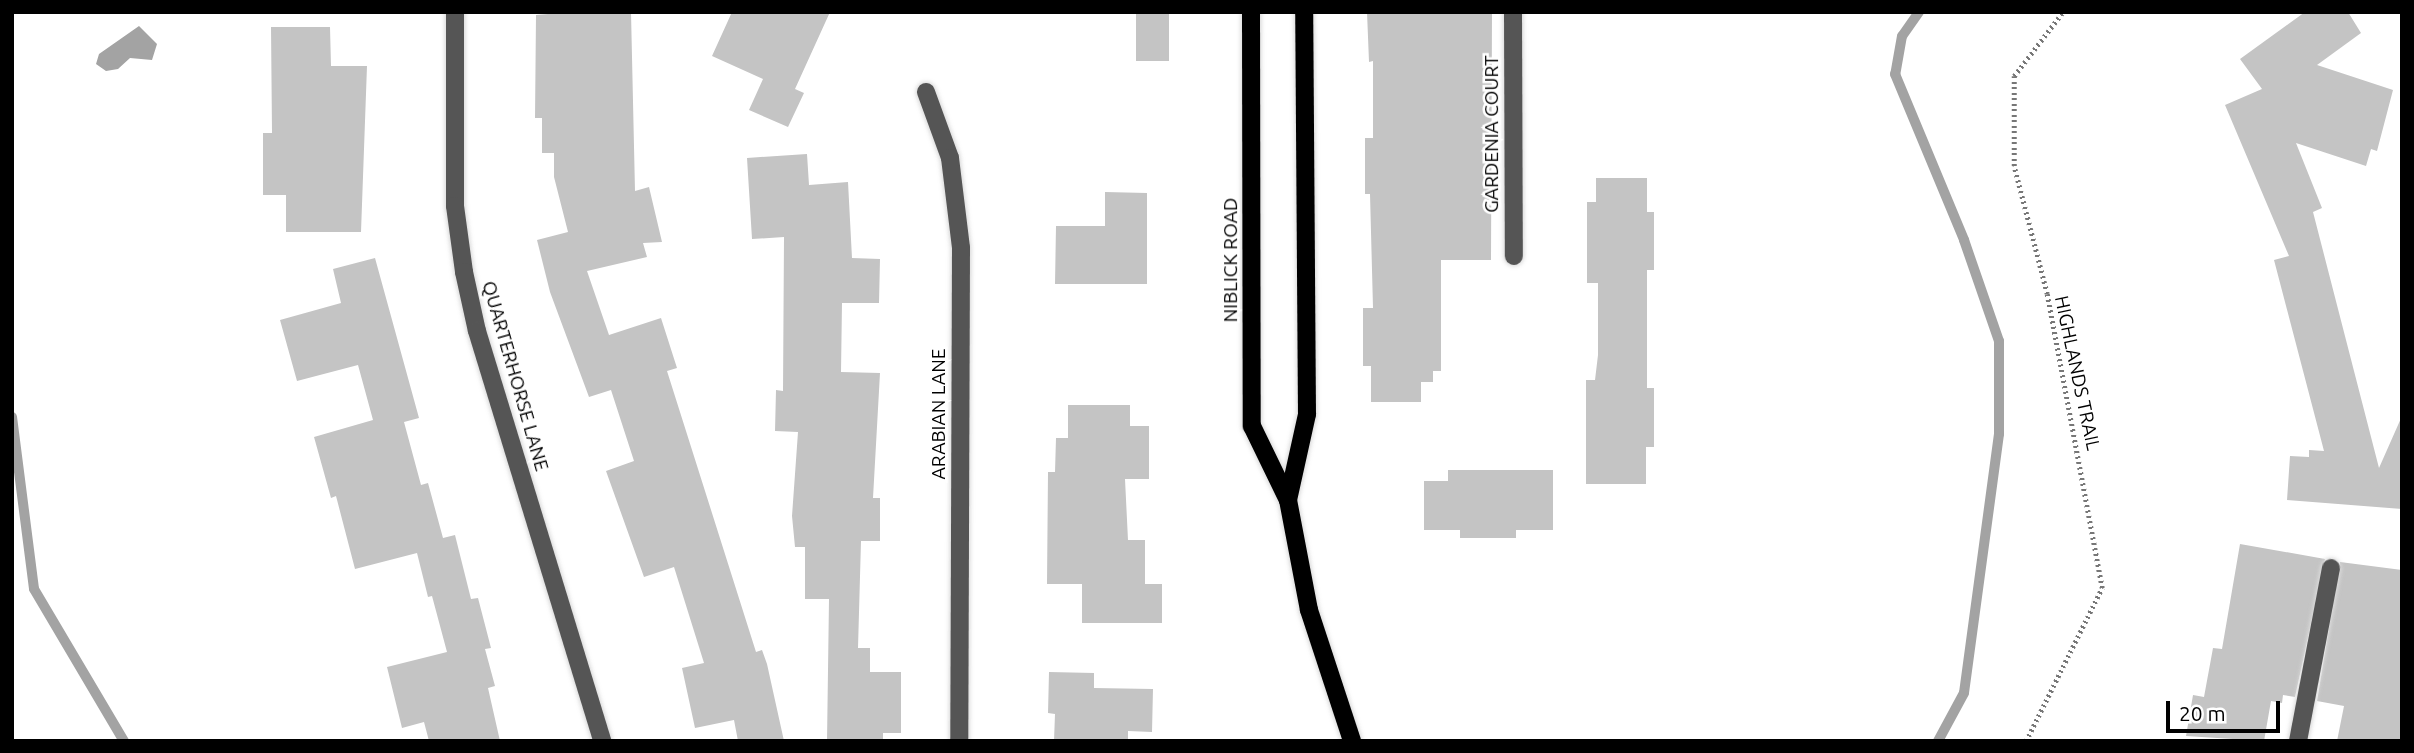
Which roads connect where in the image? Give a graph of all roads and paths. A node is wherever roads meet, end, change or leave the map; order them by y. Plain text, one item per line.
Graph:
1 (455, 12) edge
2 (1251, 12) edge
3 (1304, 12) edge
4 (1513, 12) edge
5 (2063, 12) edge
6 (926, 92) dead end
7 (1514, 256) dead end
8 (1288, 499) junction
9 (2330, 568) dead end
10 (602, 741) edge
11 (959, 741) edge
12 (1352, 741) edge
13 (2026, 741) edge
14 (2298, 741) edge

1 - 10 street, QUARTERHORSE LANE
2 - 8 main road, NIBLICK ROAD
3 - 8 main road, NIBLICK ROAD
4 - 7 street, GARDENIA COURT
5 - 13 path, HIGHLANDS TRAIL
6 - 11 street, ARABIAN LANE
8 - 12 main road, NIBLICK ROAD
9 - 14 street

